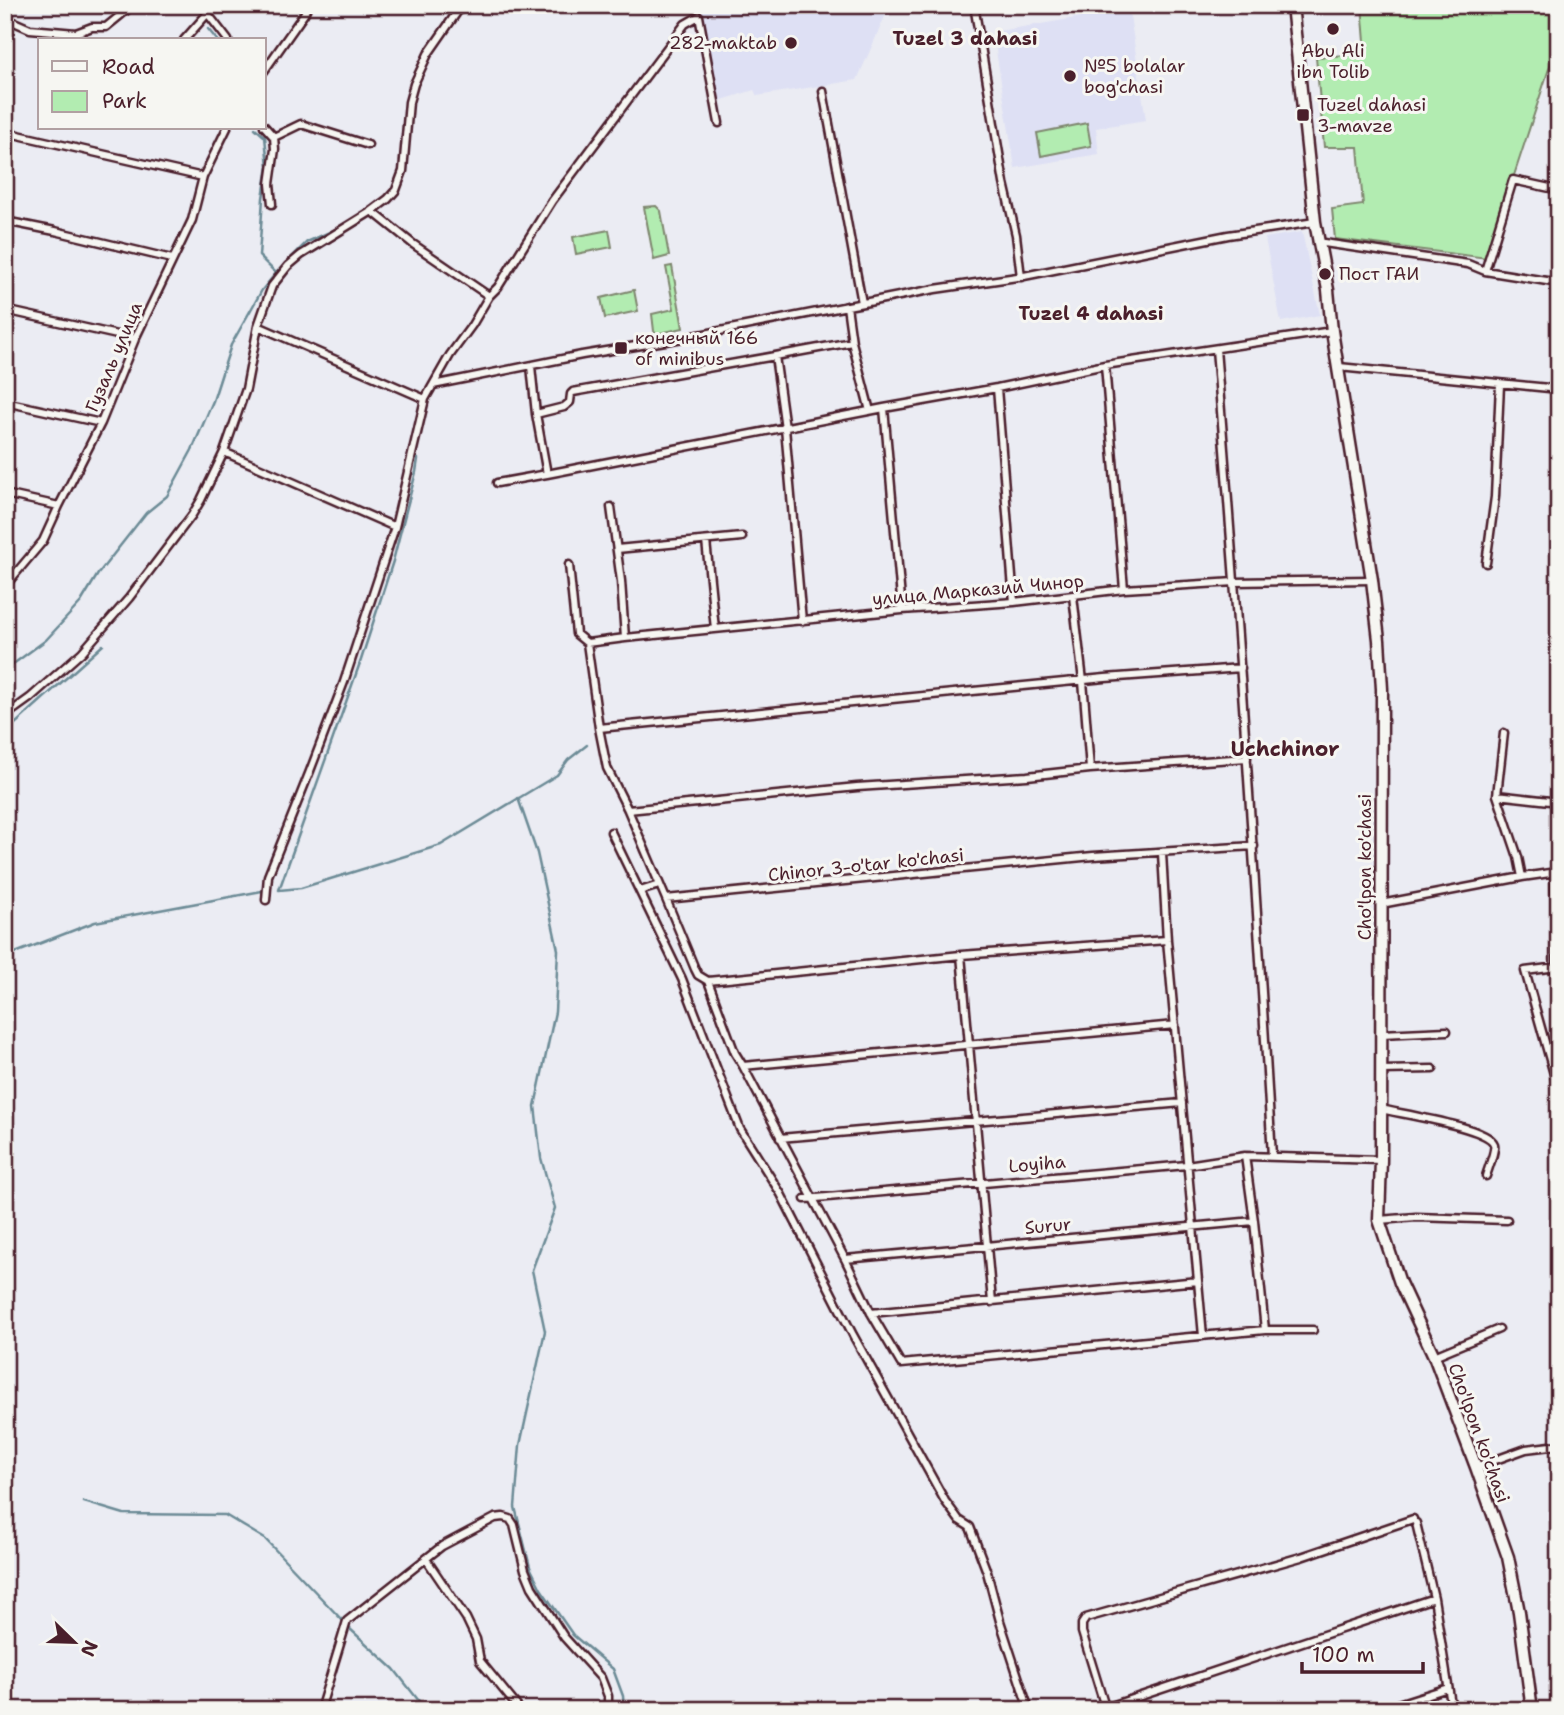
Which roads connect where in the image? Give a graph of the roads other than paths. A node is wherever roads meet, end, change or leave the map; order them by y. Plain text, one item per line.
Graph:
1 (133, 5) edge
2 (201, 5) edge
3 (308, 5) edge
4 (974, 5) edge
5 (1292, 5) edge
6 (458, 7) edge
7 (208, 13) junction
8 (5, 18) edge
9 (186, 38) edge
10 (227, 38) edge
11 (266, 68) edge
12 (822, 91) dead end
13 (719, 123) dead end
14 (266, 128) edge
15 (226, 130) edge
16 (5, 132) edge
17 (274, 137) junction
18 (368, 145) dead end
19 (203, 177) junction
20 (1559, 190) edge
21 (272, 204) dead end
22 (373, 211) junction
23 (5, 221) edge
24 (1314, 222) junction
25 (1317, 242) junction
26 (172, 259) junction
27 (1485, 271) junction
28 (1021, 276) junction
29 (1559, 283) edge
30 (489, 296) junction
31 (862, 303) junction
32 (848, 306) junction
33 (5, 310) edge
34 (258, 326) junction
35 (1332, 331) junction
36 (135, 339) junction
37 (852, 342) junction
38 (1216, 349) junction
39 (775, 356) junction
40 (1105, 365) junction
41 (531, 366) junction
42 (1339, 367) junction
43 (433, 384) junction
44 (1500, 384) junction
45 (998, 388) junction
46 (1559, 389) edge
47 (425, 399) junction
48 (5, 402) edge
49 (884, 408) junction
50 (870, 411) junction
51 (536, 414) junction
52 (101, 423) junction
53 (785, 428) junction
54 (224, 452) junction
55 (544, 475) junction
56 (497, 483) dead end
57 (5, 494) edge
58 (59, 506) junction
59 (611, 507) dead end
60 (395, 527) junction
61 (742, 537) dead end
62 (706, 541) junction
63 (617, 549) junction
64 (1486, 563) dead end
65 (569, 565) dead end
66 (1372, 580) junction
67 (1235, 582) junction
68 (5, 586) edge
69 (1124, 589) junction
70 (1073, 596) junction
71 (1014, 601) junction
72 (902, 610) junction
73 (802, 621) junction
74 (715, 629) junction
75 (625, 638) junction
76 (587, 643) junction
77 (1241, 668) junction
78 (1083, 681) junction
79 (5, 716) edge
80 (599, 727) junction
81 (1504, 733) dead end
82 (1247, 758) junction
83 (1090, 769) junction
84 (1497, 795) junction
85 (1559, 803) edge
86 (628, 810) junction
87 (611, 832) dead end
88 (1254, 846) junction
89 (1162, 853) junction
90 (1557, 872) edge
91 (1522, 877) junction
92 (659, 884) junction
93 (640, 891) junction
94 (666, 899) junction
95 (266, 900) dead end
96 (1381, 904) junction
97 (1167, 940) junction
98 (961, 956) junction
99 (708, 981) junction
100 (1175, 1025) junction
101 (1447, 1031) dead end
102 (1381, 1034) junction
103 (970, 1045) junction
104 (743, 1066) junction
105 (1433, 1069) dead end
106 (1381, 1070) junction
107 (1559, 1092) edge
108 (1182, 1102) junction
109 (1381, 1109) junction
110 (976, 1121) junction
111 (780, 1138) junction
112 (1245, 1156) junction
113 (1272, 1156) junction
114 (1381, 1160) junction
115 (1187, 1165) junction
116 (1486, 1176) dead end
117 (982, 1183) junction
118 (809, 1199) junction
119 (1379, 1220) junction
120 (1507, 1220) dead end
121 (1254, 1221) junction
122 (1193, 1227) junction
123 (987, 1245) junction
124 (845, 1259) junction
125 (1198, 1281) junction
126 (992, 1302) junction
127 (871, 1313) junction
128 (1499, 1329) dead end
129 (1265, 1330) junction
130 (1313, 1331) dead end
131 (1203, 1336) junction
132 (1434, 1356) junction
133 (1559, 1445) edge
134 (1476, 1467) junction
135 (426, 1559) junction
136 (1434, 1598) junction
137 (1448, 1688) junction
138 (1102, 1709) edge
139 (320, 1710) edge
140 (520, 1710) edge
141 (608, 1710) edge
142 (1029, 1710) edge
143 (1379, 1710) edge
144 (1452, 1710) edge
145 (1532, 1710) edge

1 - 8 street
2 - 7 street
3 - 11 street
4 - 28 street
5 - 24 main road, Cho'lpon ko'chasi
6 - 22 street
7 - 9 street
7 - 10 street
12 - 31 street
13 - 30 street
14 - 17 street
15 - 19 street, Гузаль улица
16 - 19 street
17 - 18 street
17 - 21 street
19 - 26 street, Гузаль улица
20 - 27 street
22 - 30 street
22 - 34 street
23 - 26 street
24 - 25 main road, Cho'lpon ko'chasi
24 - 28 street
25 - 27 street
25 - 35 main road, Cho'lpon ko'chasi
26 - 36 street, Гузаль улица
27 - 29 street
28 - 31 street
30 - 43 street
31 - 32 street
32 - 37 street
32 - 41 street
33 - 36 street
34 - 47 street
34 - 54 street
35 - 38 street
35 - 42 main road, Cho'lpon ko'chasi
36 - 52 street, Гузаль улица
37 - 39 street
37 - 50 street
38 - 40 street
38 - 67 street
39 - 51 street
39 - 53 street
40 - 45 street
40 - 69 street
41 - 43 street
41 - 51 street
42 - 44 street
42 - 66 main road, Cho'lpon ko'chasi
43 - 47 street
44 - 46 street
44 - 64 street
45 - 49 street
45 - 71 street
47 - 60 street
48 - 52 street
49 - 50 street
49 - 72 street
50 - 53 street
51 - 55 street
52 - 58 street, Гузаль улица
53 - 55 street
53 - 73 street
54 - 60 street
54 - 79 street
55 - 56 street
57 - 58 street
58 - 68 street, Гузаль улица
59 - 63 street
60 - 95 street
61 - 62 street
62 - 63 street
62 - 74 street
63 - 75 street
65 - 76 street
66 - 67 street, улица Марказий Чинор
66 - 96 main road, Cho'lpon ko'chasi
67 - 69 street, улица Марказий Чинор
67 - 77 street
69 - 70 street, улица Марказий Чинор
70 - 71 street, улица Марказий Чинор
70 - 78 street
71 - 72 street, улица Марказий Чинор
72 - 73 street, улица Марказий Чинор
73 - 74 street, улица Марказий Чинор
74 - 75 street, улица Марказий Чинор
75 - 76 street, улица Марказий Чинор
76 - 80 street
77 - 78 street
77 - 82 street
78 - 80 street
78 - 83 street
80 - 86 street
81 - 84 street
82 - 83 street
82 - 88 street
83 - 86 street
84 - 85 street
84 - 91 street
86 - 92 street
87 - 93 street
88 - 89 street, Chinor 3-o'tar ko'chasi
88 - 113 street
89 - 94 street, Chinor 3-o'tar ko'chasi
89 - 97 street
90 - 91 street
90 - 107 street
91 - 96 street
92 - 93 street
92 - 94 street
93 - 142 street
94 - 99 street
96 - 102 main road, Cho'lpon ko'chasi
97 - 98 street
97 - 100 street
98 - 99 street
98 - 103 street
99 - 104 street
100 - 103 street
100 - 108 street
101 - 102 street
102 - 106 main road, Cho'lpon ko'chasi
103 - 104 street
103 - 110 street
104 - 111 street
105 - 106 street
106 - 109 main road, Cho'lpon ko'chasi
108 - 110 street
108 - 115 street
109 - 114 main road, Cho'lpon ko'chasi
109 - 116 street
110 - 111 street
110 - 117 street
111 - 118 street
112 - 113 street, Loyiha
112 - 115 street, Loyiha
112 - 121 street
113 - 114 street, Loyiha
114 - 119 main road, Cho'lpon ko'chasi
115 - 117 street, Loyiha
115 - 122 street
117 - 118 street, Loyiha
117 - 123 street
118 - 124 street
119 - 120 street
119 - 132 main road, Cho'lpon ko'chasi
121 - 122 street, Surur
121 - 129 street
122 - 123 street, Surur
122 - 125 street
123 - 124 street, Surur
123 - 126 street
124 - 127 street
125 - 126 street
125 - 131 street
126 - 127 street
127 - 131 street
128 - 132 street
129 - 130 street
129 - 131 street
132 - 134 main road, Cho'lpon ko'chasi
133 - 134 street
134 - 145 main road, Cho'lpon ko'chasi
135 - 139 street
135 - 140 street
135 - 141 street
136 - 137 street
136 - 138 street
136 - 138 street
137 - 143 street
137 - 144 street

